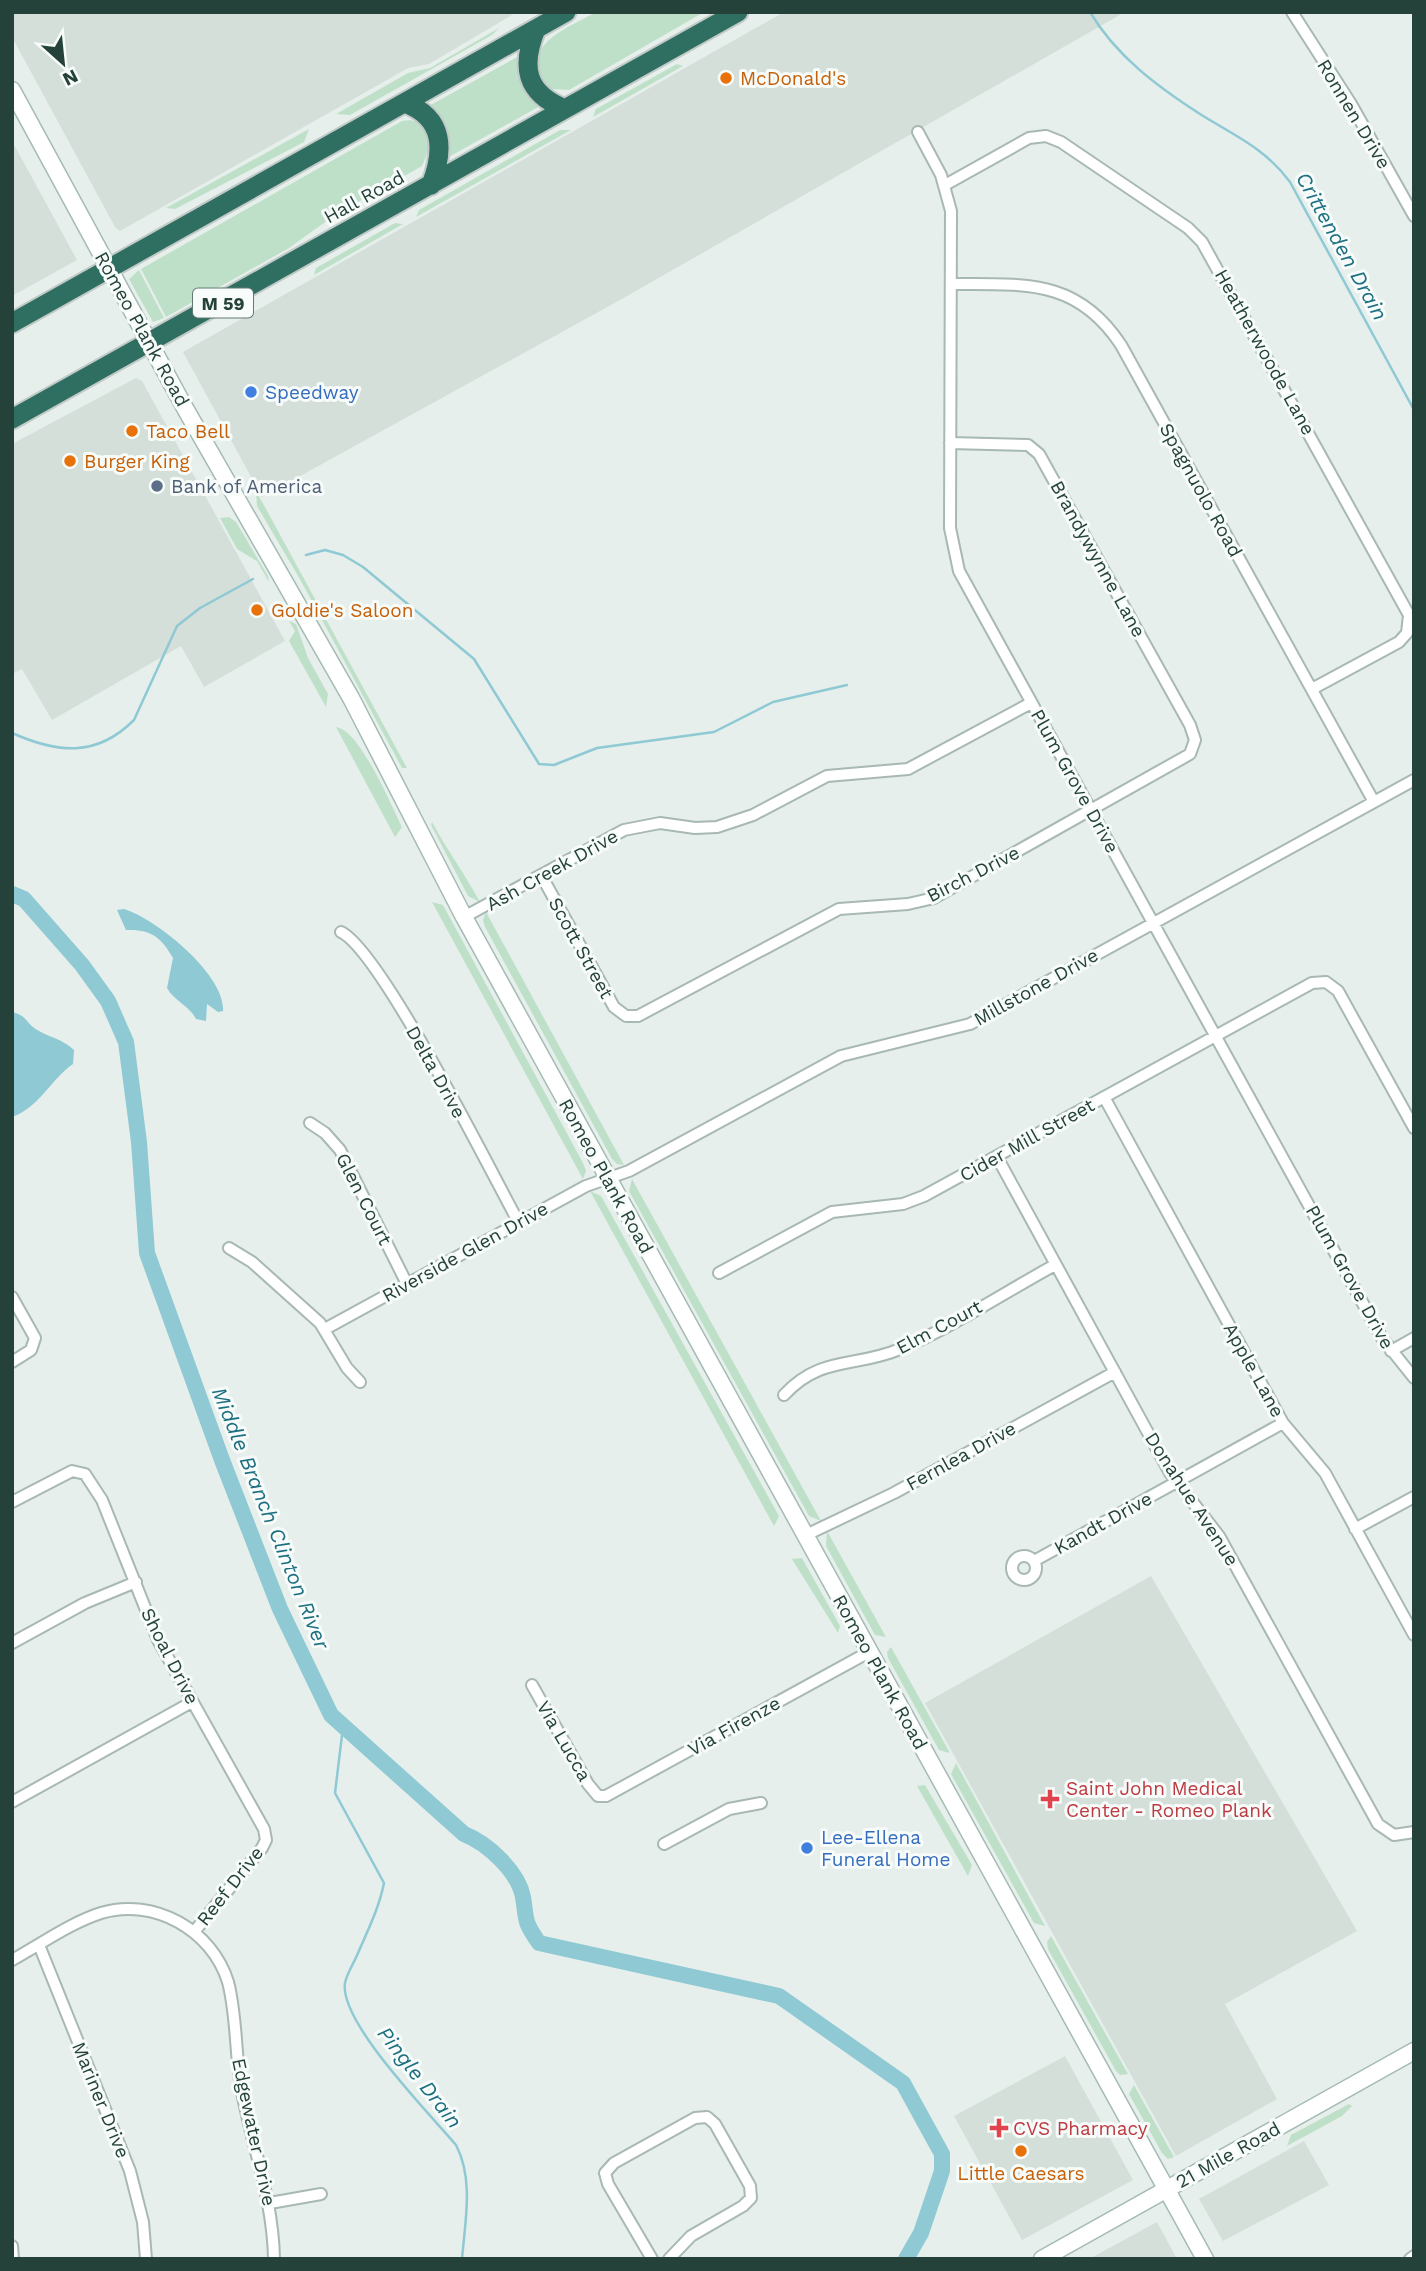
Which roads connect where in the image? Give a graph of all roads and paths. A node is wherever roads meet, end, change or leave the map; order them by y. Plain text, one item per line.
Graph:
1 (566, 12) edge
2 (738, 12) edge
3 (1292, 12) edge
4 (536, 29) junction
5 (12, 90) edge
6 (405, 103) junction
7 (565, 109) junction
8 (918, 132) dead end
9 (431, 185) junction
10 (945, 185) junction
11 (1414, 216) edge
12 (110, 269) junction
13 (952, 284) junction
14 (12, 323) edge
15 (150, 344) junction
16 (12, 419) edge
17 (950, 443) junction
18 (1312, 690) junction
19 (1031, 704) junction
20 (1194, 747) joint
21 (1414, 780) edge
22 (1374, 802) junction
23 (1092, 810) junction
24 (541, 875) junction
25 (464, 917) junction
26 (1153, 922) junction
27 (341, 932) dead end
28 (625, 1016) joint
29 (1216, 1035) junction
30 (1104, 1097) junction
31 (310, 1123) dead end
32 (1414, 1128) edge
33 (997, 1157) junction
34 (607, 1179) junction
35 (519, 1223) junction
36 (229, 1248) dead end
37 (1055, 1265) junction
38 (719, 1273) dead end
39 (407, 1284) junction
40 (12, 1297) edge
41 (325, 1329) junction
42 (1414, 1338) edge
43 (1391, 1351) junction
44 (12, 1362) edge
45 (1115, 1372) junction
46 (1414, 1378) edge
47 (360, 1382) dead end
48 (784, 1395) dead end
49 (1283, 1423) junction
50 (1177, 1482) junction
51 (1414, 1497) edge
52 (12, 1502) edge
53 (1355, 1529) junction
54 (804, 1536) junction
55 (1034, 1561) dead end
56 (136, 1582) junction
57 (1414, 1635) edge
58 (12, 1643) edge
59 (869, 1652) junction
60 (532, 1685) dead end
61 (192, 1702) junction
62 (598, 1796) joint
63 (12, 1802) edge
64 (761, 1803) dead end
65 (1414, 1832) edge
66 (266, 1839) joint
67 (664, 1844) dead end
68 (194, 1932) junction
69 (39, 1945) junction
70 (12, 1960) edge
71 (1414, 2051) edge
72 (1166, 2189) junction
73 (321, 2194) dead end
74 (270, 2203) junction
75 (12, 2246) edge
76 (13, 2259) edge
77 (146, 2259) edge
78 (274, 2259) edge
79 (652, 2259) edge
80 (669, 2259) edge
81 (1042, 2259) edge
82 (1205, 2259) edge

1 - 4 highway
2 - 7 highway, Hall Road / M 59
3 - 11 street, Ronnen Drive
4 - 6 highway
4 - 7 highway
5 - 12 main road, Romeo Plank Road
6 - 9 highway
6 - 12 highway
7 - 9 highway, Hall Road / M 59
8 - 10 street, Plum Grove Drive
9 - 15 highway, Hall Road / M 59
10 - 13 street, Plum Grove Drive
10 - 18 street, Heatherwoode Lane
12 - 14 highway
12 - 15 main road, Romeo Plank Road
13 - 17 street, Plum Grove Drive
13 - 18 street, Spagnuolo Road
15 - 16 highway, Hall Road / M 59
15 - 25 main road, Romeo Plank Road
17 - 19 street, Plum Grove Drive
17 - 20 street, Brandywynne Lane
18 - 22 street, Spagnuolo Road
19 - 23 street, Plum Grove Drive
19 - 24 street, Ash Creek Drive
20 - 23 street, Birch Drive
21 - 22 street, Millstone Drive
22 - 26 street, Millstone Drive
23 - 26 street, Plum Grove Drive
23 - 28 street, Birch Drive
24 - 25 street, Ash Creek Drive
24 - 28 street, Scott Street
25 - 34 main road, Romeo Plank Road
26 - 29 street, Plum Grove Drive
26 - 34 street, Millstone Drive
27 - 35 street, Delta Drive
29 - 30 street, Cider Mill Street
29 - 32 street, Cider Mill Street
29 - 43 street, Plum Grove Drive
30 - 33 street, Cider Mill Street
30 - 49 street, Apple Lane
31 - 39 street, Glen Court
33 - 37 street, Donahue Avenue
33 - 38 street, Cider Mill Street
34 - 35 street, Riverside Glen Drive
34 - 54 main road, Romeo Plank Road
35 - 39 street, Riverside Glen Drive
36 - 41 street
37 - 45 street, Donahue Avenue
37 - 48 street, Elm Court
39 - 41 street, Riverside Glen Drive
40 - 44 street
41 - 47 street
42 - 43 street
43 - 46 street, Plum Grove Drive
45 - 50 street, Donahue Avenue
45 - 54 street, Fernlea Drive
49 - 50 street, Kandt Drive
49 - 53 street, Apple Lane
50 - 55 street, Kandt Drive
50 - 65 street, Donahue Avenue
51 - 53 street
52 - 56 street, Shoal Drive
53 - 57 street, Apple Lane
54 - 59 main road, Romeo Plank Road
56 - 58 street
56 - 61 street, Shoal Drive
59 - 62 street, Via Firenze
59 - 72 main road, Romeo Plank Road
60 - 62 street, Via Lucca
61 - 63 street
61 - 66 street, Shoal Drive
64 - 67 street
66 - 68 street, Reef Drive
68 - 69 street
68 - 74 street, Edgewater Drive
69 - 70 street
69 - 77 street, Mariner Drive
71 - 72 main road, 21 Mile Road
72 - 81 main road, 21 Mile Road
72 - 82 main road, Romeo Plank Road
73 - 74 street
74 - 78 street, Edgewater Drive
75 - 76 street
79 - 80 street

